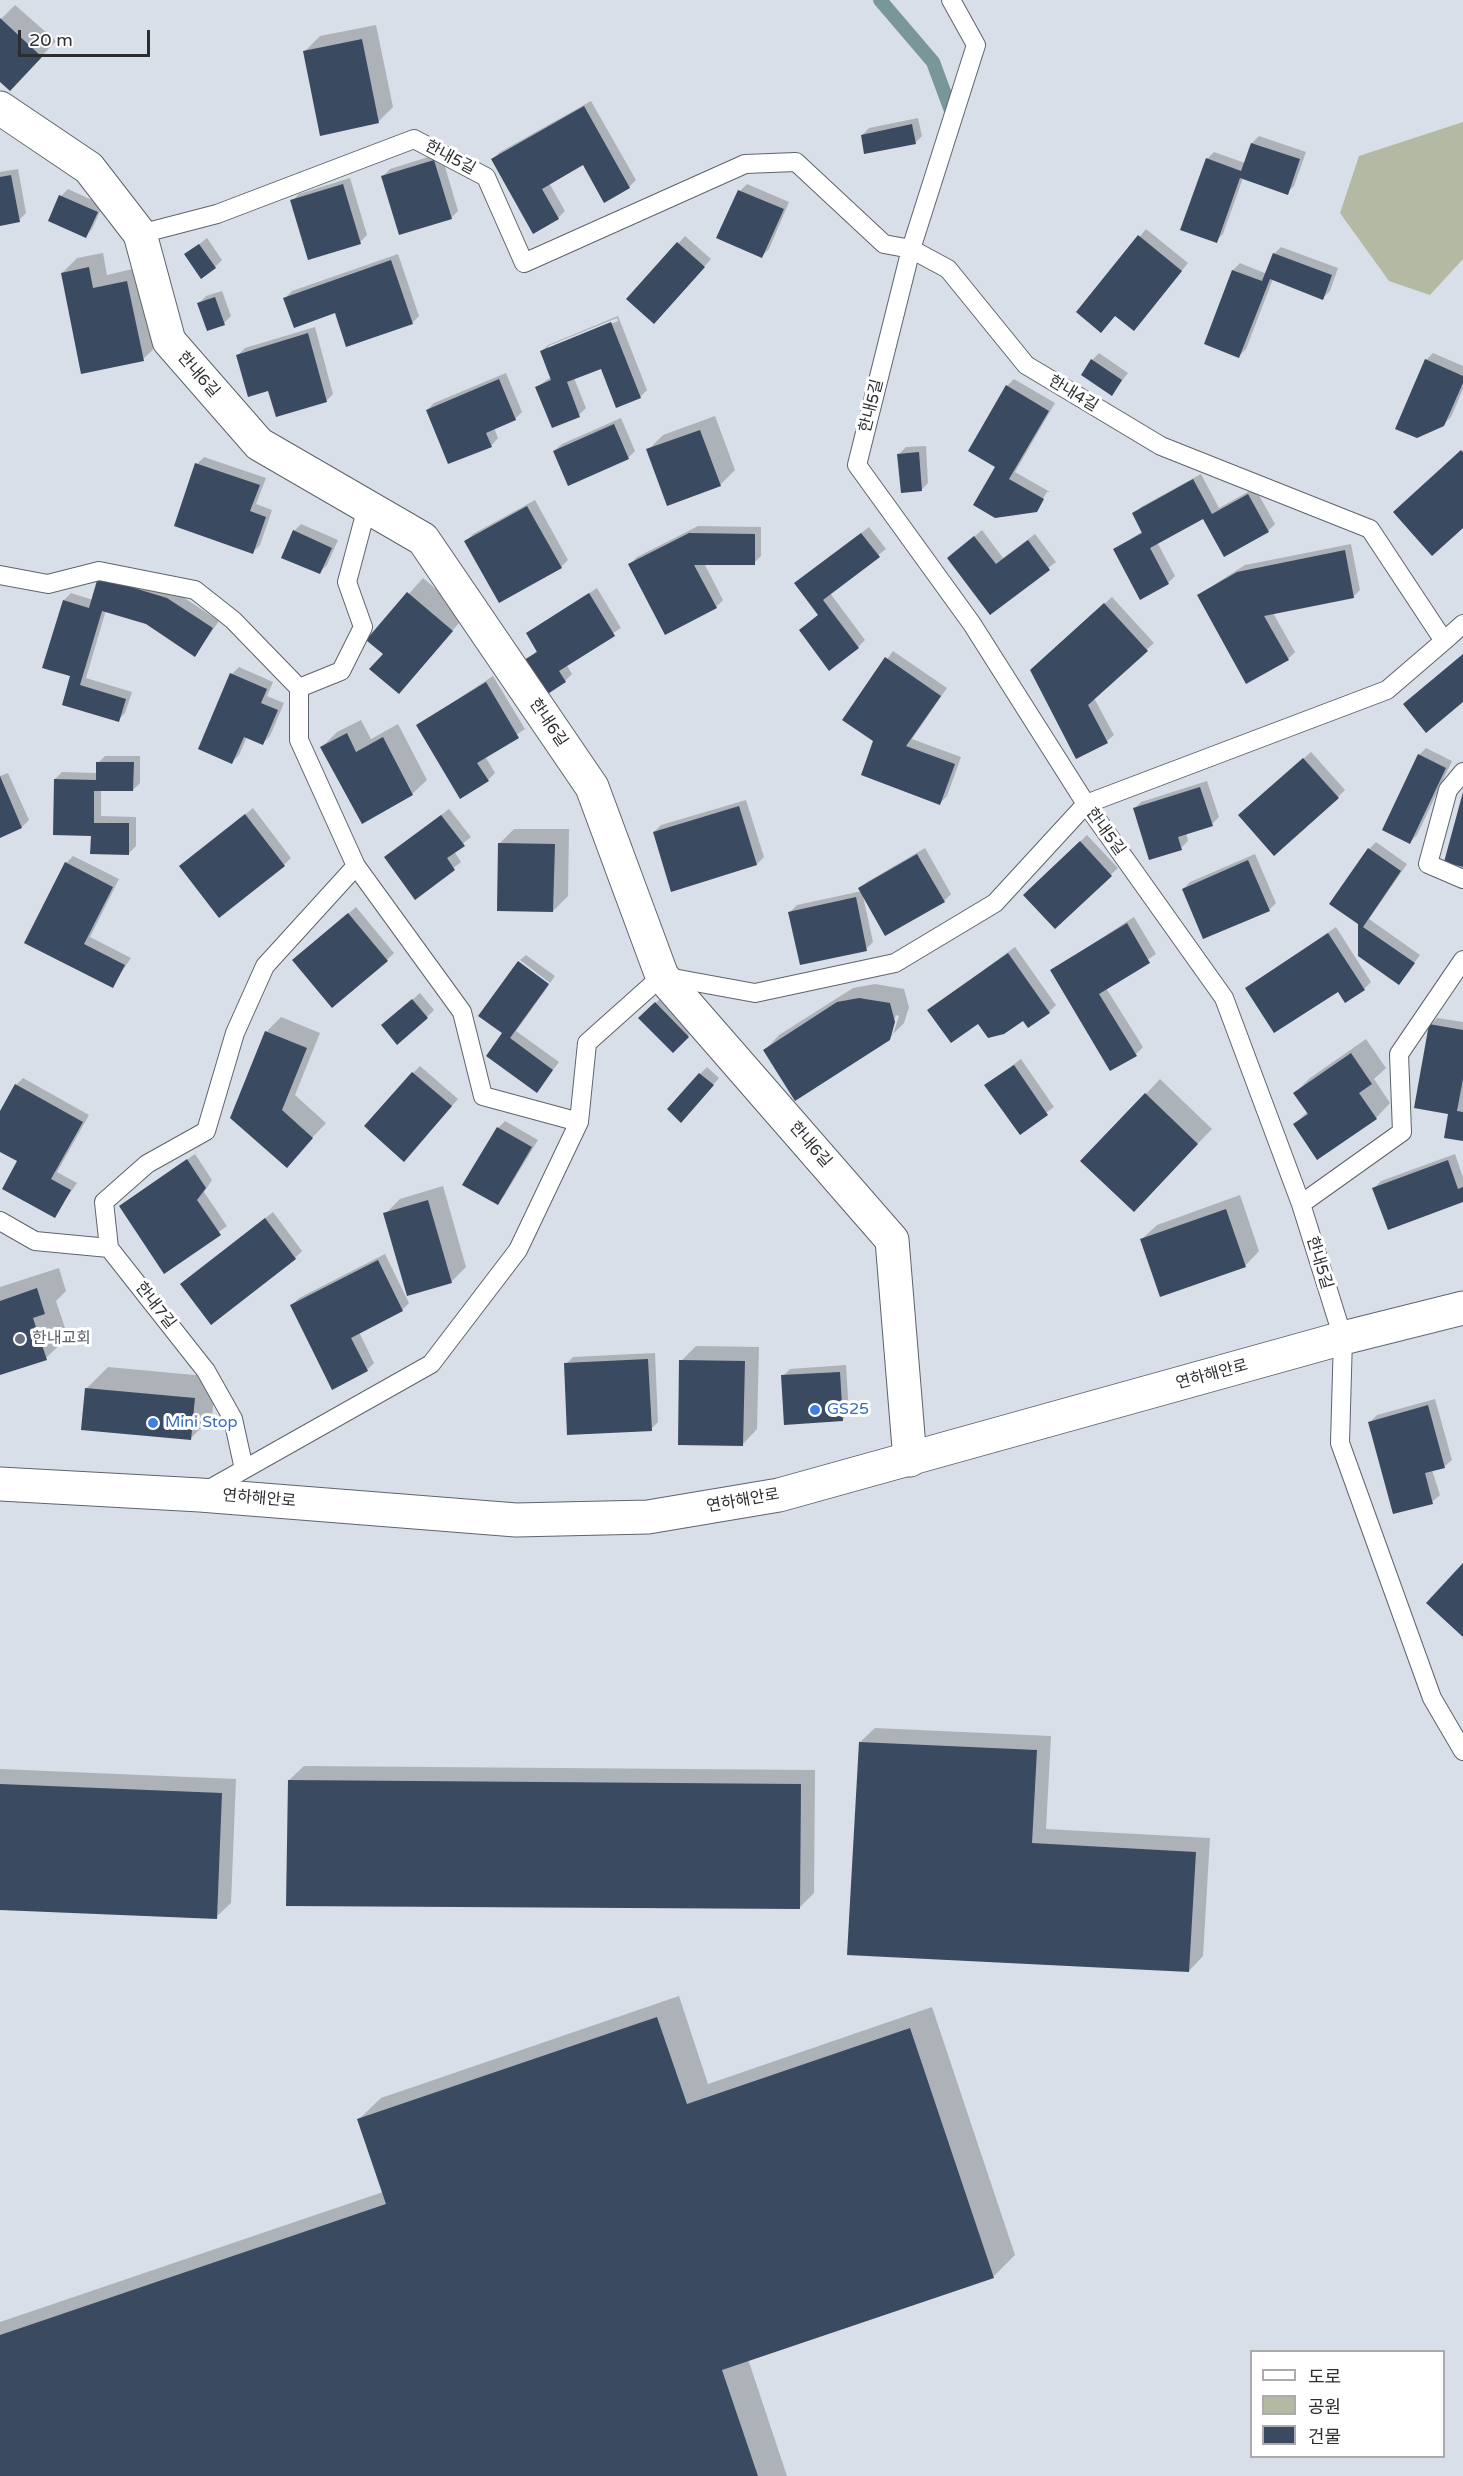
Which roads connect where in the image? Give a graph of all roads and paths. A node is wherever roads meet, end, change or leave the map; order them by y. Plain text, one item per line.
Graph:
1 (951, 0) edge
2 (0, 108) edge
3 (140, 234) junction
4 (911, 249) junction
5 (367, 507) junction
6 (0, 575) edge
7 (1463, 624) edge
8 (1444, 641) junction
9 (299, 688) junction
10 (1463, 772) edge
11 (1086, 804) junction
12 (356, 866) junction
13 (1463, 879) edge
14 (1463, 960) edge
15 (662, 976) junction
16 (579, 1122) junction
17 (1301, 1204) junction
18 (0, 1221) edge
19 (109, 1248) junction
20 (1463, 1308) edge
21 (1343, 1338) junction
22 (910, 1460) junction
23 (244, 1469) junction
24 (0, 1484) edge
25 (88, 1489) junction
26 (0, 1495) edge
27 (200, 1495) junction
28 (1463, 1751) edge

1 - 4 lane
2 - 3 street, 한내6길
3 - 4 lane, 한내5길
3 - 5 street, 한내6길
4 - 8 lane, 한내4길
4 - 11 lane, 한내5길
5 - 9 lane
5 - 15 street, 한내6길
6 - 9 lane
7 - 8 lane
8 - 11 lane
9 - 12 lane
10 - 13 lane
11 - 15 lane
11 - 17 lane, 한내5길
12 - 16 lane
12 - 19 lane
14 - 17 lane
15 - 16 lane
15 - 22 street, 한내6길
16 - 23 lane
17 - 21 lane, 한내5길
18 - 19 lane
19 - 23 lane, 한내7길
20 - 21 street, 연하해안로
21 - 22 street, 연하해안로
21 - 28 lane, 한내5길
22 - 27 street, 연하해안로
23 - 27 lane
24 - 25 street, 연하해안로
25 - 26 lane
25 - 27 street, 연하해안로

